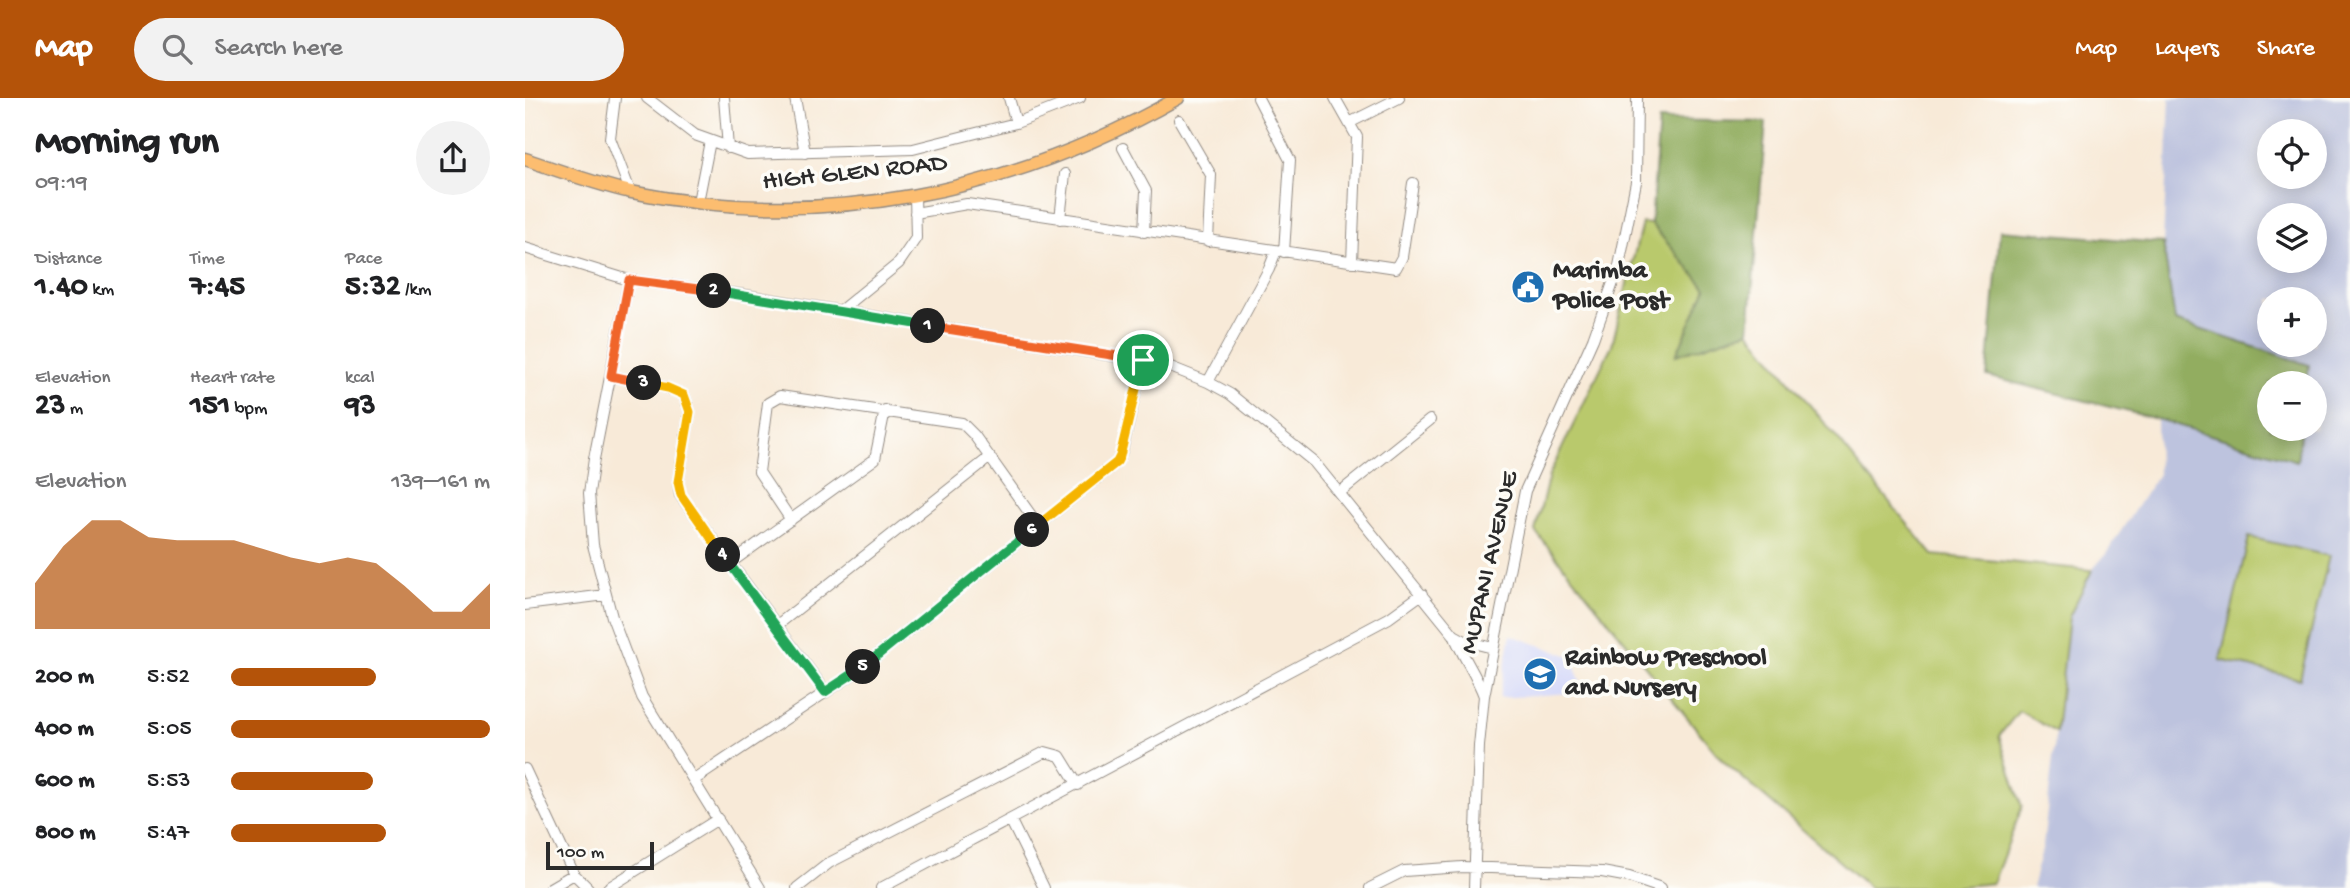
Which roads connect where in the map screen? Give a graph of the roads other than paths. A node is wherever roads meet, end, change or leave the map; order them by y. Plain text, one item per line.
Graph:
1 (616, 98) edge
2 (647, 98) edge
3 (724, 98) edge
4 (795, 98) edge
5 (1009, 98) edge
6 (1080, 98) edge
7 (1178, 98) edge
8 (1258, 98) edge
9 (1335, 98) edge
10 (1399, 98) edge
11 (1637, 98) edge
12 (1179, 120) dead end
13 (1016, 123) junction
14 (1349, 123) junction
15 (710, 141) junction
16 (728, 148) junction
17 (1123, 148) dead end
18 (805, 153) junction
19 (525, 159) edge
20 (1065, 174) dead end
21 (1413, 183) dead end
22 (630, 191) junction
23 (915, 195) junction
24 (698, 202) junction
25 (915, 213) junction
26 (1060, 219) junction
27 (1144, 232) junction
28 (1208, 241) junction
29 (525, 248) edge
30 (1280, 251) junction
31 (1352, 262) junction
32 (629, 280) junction
33 (840, 311) junction
34 (1143, 360) junction
35 (611, 376) junction
36 (1209, 382) junction
37 (885, 410) junction
38 (1430, 420) dead end
39 (990, 457) junction
40 (1339, 493) junction
41 (791, 520) junction
42 (1038, 525) junction
43 (729, 564) junction
44 (1422, 594) junction
45 (606, 595) junction
46 (525, 605) edge
47 (776, 626) junction
48 (1454, 635) junction
49 (1493, 648) junction
50 (825, 692) junction
51 (1484, 696) junction
52 (525, 769) edge
53 (694, 780) junction
54 (1078, 785) junction
55 (718, 819) junction
56 (1011, 821) junction
57 (1475, 867) junction
58 (574, 874) junction
59 (550, 888) edge
60 (588, 888) edge
61 (608, 888) edge
62 (760, 888) edge
63 (797, 888) edge
64 (881, 888) edge
65 (1044, 888) edge
66 (1370, 888) edge
67 (1474, 888) edge
68 (1661, 888) edge

1 - 22 street
2 - 15 street
3 - 16 street
4 - 18 street
5 - 13 street
6 - 13 street
7 - 23 main road, HIGH GLEN ROAD
8 - 30 street
9 - 14 street
10 - 14 street
11 - 49 street, MUPANI AVENUE
12 - 28 street
13 - 18 street
14 - 31 street
15 - 16 street
15 - 24 street
16 - 18 street
17 - 27 street
19 - 22 main road, HIGH GLEN ROAD
20 - 26 street
21 - 31 street
22 - 24 main road, HIGH GLEN ROAD
23 - 24 main road, HIGH GLEN ROAD
23 - 25 street
25 - 26 street
25 - 33 street
26 - 27 street
27 - 28 street
28 - 30 street
29 - 32 street
30 - 31 street
30 - 36 street
32 - 33 street
32 - 35 street
33 - 34 street
34 - 36 street
34 - 42 street
35 - 43 street
35 - 45 street
36 - 40 street
37 - 39 street
37 - 41 street
37 - 41 street
38 - 40 street
39 - 42 street
39 - 47 street
40 - 44 street
41 - 43 street
42 - 50 street
43 - 47 street
44 - 48 street
44 - 54 street
45 - 46 street
45 - 53 street
47 - 50 street
48 - 49 street
48 - 51 street
49 - 51 street, MUPANI AVENUE
50 - 53 street
51 - 57 street, MUPANI AVENUE
52 - 58 street
53 - 55 street
54 - 56 street
54 - 63 street
55 - 61 street
55 - 62 street
56 - 64 street
56 - 65 street
57 - 66 street
57 - 67 street, MUPANI AVENUE
57 - 68 street
58 - 59 street
58 - 60 street

